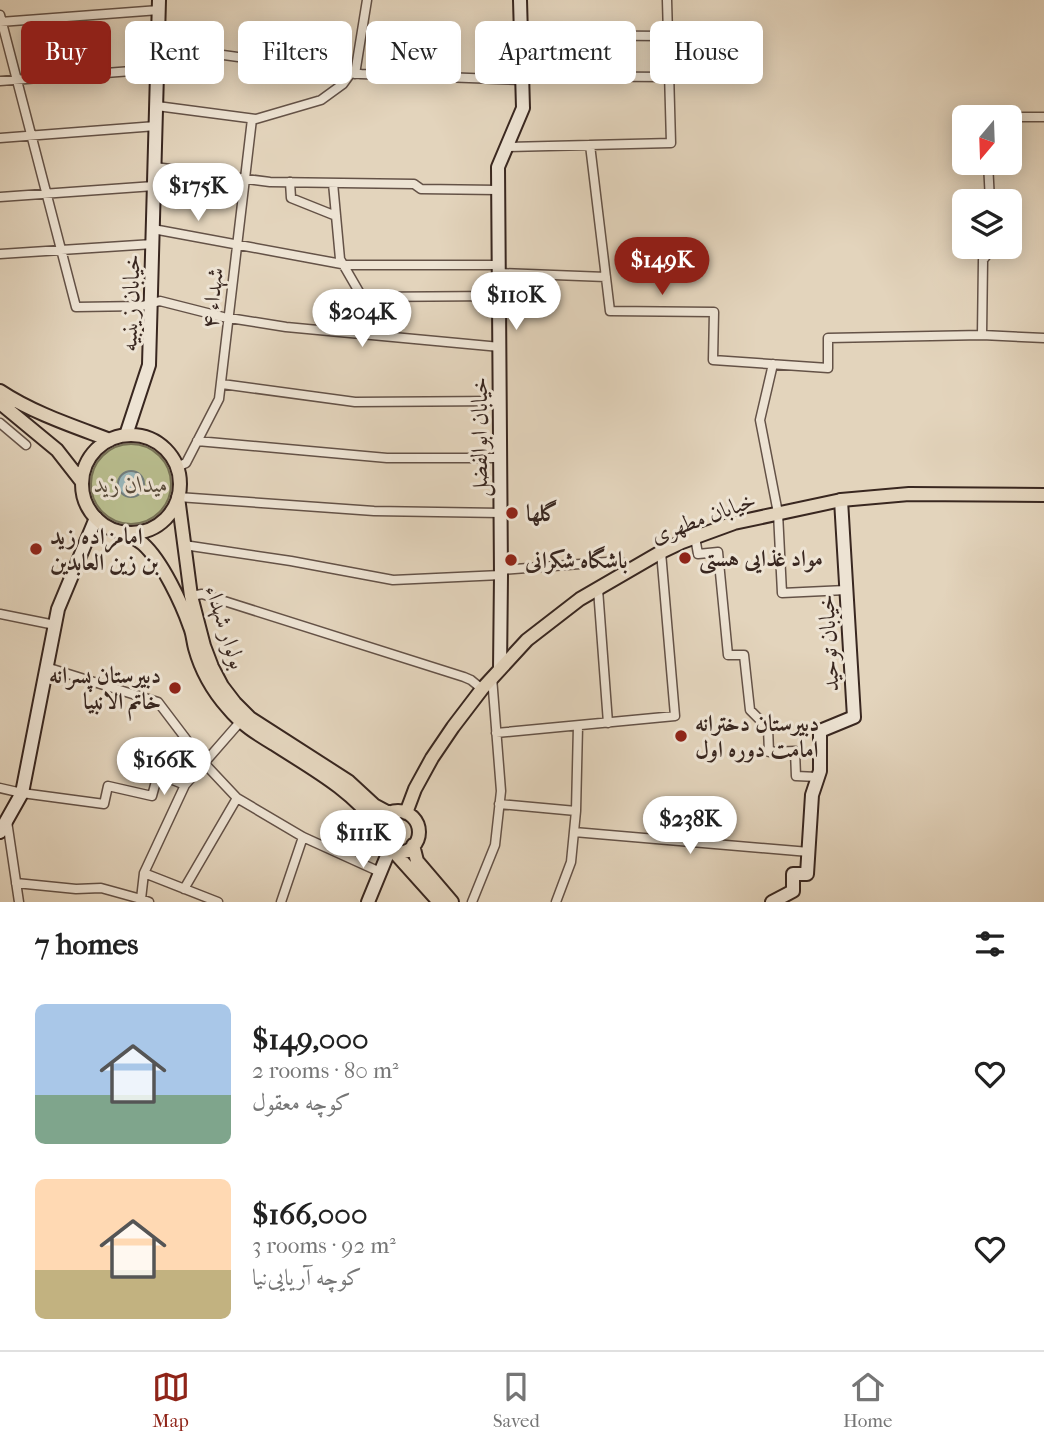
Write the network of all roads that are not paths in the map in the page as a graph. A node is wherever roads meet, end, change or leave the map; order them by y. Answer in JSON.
{"nodes":[{"id":1,"x":367,"y":0,"type":"edge"},
{"id":2,"x":375,"y":0,"type":"edge"},
{"id":3,"x":520,"y":0,"type":"edge"},
{"id":4,"x":667,"y":0,"type":"edge"},
{"id":5,"x":159,"y":5,"type":"edge"},
{"id":6,"x":1,"y":20,"type":"edge"},
{"id":7,"x":521,"y":21,"type":"edge"},
{"id":8,"x":668,"y":21,"type":"edge"},
{"id":9,"x":224,"y":56,"type":"edge"},
{"id":10,"x":125,"y":71,"type":"edge"},
{"id":11,"x":353,"y":73,"type":"junction"},
{"id":12,"x":475,"y":77,"type":"edge"},
{"id":13,"x":17,"y":79,"type":"junction"},
{"id":14,"x":0,"y":81,"type":"edge"},
{"id":15,"x":158,"y":84,"type":"edge"},
{"id":16,"x":522,"y":84,"type":"edge"},
{"id":17,"x":669,"y":84,"type":"edge"},
{"id":18,"x":157,"y":106,"type":"junction"},
{"id":19,"x":1022,"y":117,"type":"edge"},
{"id":20,"x":1044,"y":117,"type":"edge"},
{"id":21,"x":252,"y":119,"type":"junction"},
{"id":22,"x":156,"y":126,"type":"junction"},
{"id":23,"x":32,"y":136,"type":"junction"},
{"id":24,"x":0,"y":138,"type":"edge"},
{"id":25,"x":590,"y":145,"type":"junction"},
{"id":26,"x":507,"y":147,"type":"junction"},
{"id":27,"x":155,"y":167,"type":"junction"},
{"id":28,"x":245,"y":179,"type":"junction"},
{"id":29,"x":290,"y":182,"type":"junction"},
{"id":30,"x":332,"y":183,"type":"junction"},
{"id":31,"x":154,"y":186,"type":"junction"},
{"id":32,"x":498,"y":190,"type":"junction"},
{"id":33,"x":47,"y":194,"type":"junction"},
{"id":34,"x":0,"y":197,"type":"edge"},
{"id":35,"x":336,"y":216,"type":"junction"},
{"id":36,"x":153,"y":229,"type":"junction"},
{"id":37,"x":153,"y":244,"type":"junction"},
{"id":38,"x":238,"y":245,"type":"junction"},
{"id":39,"x":61,"y":250,"type":"junction"},
{"id":40,"x":0,"y":254,"type":"edge"},
{"id":41,"x":984,"y":259,"type":"edge"},
{"id":42,"x":343,"y":264,"type":"junction"},
{"id":43,"x":499,"y":269,"type":"junction"},
{"id":44,"x":606,"y":278,"type":"junction"},
{"id":45,"x":499,"y":296,"type":"junction"},
{"id":46,"x":151,"y":304,"type":"junction"},
{"id":47,"x":229,"y":317,"type":"junction"},
{"id":48,"x":982,"y":335,"type":"junction"},
{"id":49,"x":1044,"y":338,"type":"edge"},
{"id":50,"x":499,"y":347,"type":"junction"},
{"id":51,"x":773,"y":365,"type":"junction"},
{"id":52,"x":222,"y":384,"type":"junction"},
{"id":53,"x":0,"y":391,"type":"edge"},
{"id":54,"x":500,"y":401,"type":"junction"},
{"id":55,"x":1,"y":409,"type":"edge"},
{"id":56,"x":0,"y":423,"type":"edge"},
{"id":57,"x":126,"y":435,"type":"junction"},
{"id":58,"x":110,"y":440,"type":"junction"},
{"id":59,"x":197,"y":441,"type":"junction"},
{"id":60,"x":26,"y":445,"type":"dead end"},
{"id":61,"x":500,"y":458,"type":"junction"},
{"id":62,"x":177,"y":467,"type":"junction"},
{"id":63,"x":82,"y":482,"type":"junction"},
{"id":64,"x":1044,"y":495,"type":"edge"},
{"id":65,"x":178,"y":497,"type":"junction"},
{"id":66,"x":841,"y":500,"type":"junction"},
{"id":67,"x":501,"y":513,"type":"junction"},
{"id":68,"x":778,"y":513,"type":"junction"},
{"id":69,"x":96,"y":518,"type":"junction"},
{"id":70,"x":126,"y":533,"type":"junction"},
{"id":71,"x":695,"y":537,"type":"junction"},
{"id":72,"x":184,"y":545,"type":"junction"},
{"id":73,"x":661,"y":552,"type":"junction"},
{"id":74,"x":626,"y":572,"type":"junction"},
{"id":75,"x":501,"y":573,"type":"junction"},
{"id":76,"x":597,"y":589,"type":"junction"},
{"id":77,"x":846,"y":590,"type":"junction"},
{"id":78,"x":191,"y":596,"type":"junction"},
{"id":79,"x":0,"y":614,"type":"edge"},
{"id":80,"x":55,"y":625,"type":"junction"},
{"id":81,"x":46,"y":667,"type":"junction"},
{"id":82,"x":496,"y":673,"type":"junction"},
{"id":83,"x":482,"y":689,"type":"junction"},
{"id":84,"x":240,"y":722,"type":"junction"},
{"id":85,"x":608,"y":723,"type":"junction"},
{"id":86,"x":578,"y":726,"type":"junction"},
{"id":87,"x":496,"y":733,"type":"junction"},
{"id":88,"x":205,"y":764,"type":"junction"},
{"id":89,"x":818,"y":777,"type":"junction"},
{"id":90,"x":185,"y":785,"type":"junction"},
{"id":91,"x":0,"y":788,"type":"edge"},
{"id":92,"x":22,"y":793,"type":"junction"},
{"id":93,"x":237,"y":798,"type":"junction"},
{"id":94,"x":499,"y":804,"type":"junction"},
{"id":95,"x":576,"y":811,"type":"junction"},
{"id":96,"x":389,"y":813,"type":"junction"},
{"id":97,"x":406,"y":813,"type":"junction"},
{"id":98,"x":377,"y":825,"type":"junction"},
{"id":99,"x":3,"y":827,"type":"edge"},
{"id":100,"x":574,"y":832,"type":"junction"},
{"id":101,"x":303,"y":837,"type":"junction"},
{"id":102,"x":413,"y":845,"type":"junction"},
{"id":103,"x":391,"y":851,"type":"junction"},
{"id":104,"x":809,"y":852,"type":"junction"},
{"id":105,"x":380,"y":872,"type":"junction"},
{"id":106,"x":144,"y":873,"type":"junction"},
{"id":107,"x":16,"y":883,"type":"junction"},
{"id":108,"x":184,"y":889,"type":"junction"},
{"id":109,"x":145,"y":900,"type":"edge"},
{"id":110,"x":19,"y":902,"type":"edge"},
{"id":111,"x":218,"y":902,"type":"edge"},
{"id":112,"x":281,"y":902,"type":"edge"},
{"id":113,"x":368,"y":902,"type":"edge"},
{"id":114,"x":439,"y":902,"type":"edge"},
{"id":115,"x":452,"y":902,"type":"edge"},
{"id":116,"x":472,"y":902,"type":"edge"},
{"id":117,"x":556,"y":902,"type":"edge"},
{"id":118,"x":772,"y":902,"type":"edge"}],
"edges":[{"from":1,"to":2,"type":"street"},
{"from":1,"to":11,"type":"street"},
{"from":3,"to":7,"type":"street","name":"خیابان ابوالفضل"},
{"from":4,"to":8,"type":"street"},
{"from":5,"to":6,"type":"street"},
{"from":6,"to":13,"type":"street"},
{"from":9,"to":11,"type":"street"},
{"from":10,"to":13,"type":"street"},
{"from":11,"to":12,"type":"street"},
{"from":11,"to":21,"type":"street"},
{"from":13,"to":14,"type":"street"},
{"from":13,"to":23,"type":"street"},
{"from":15,"to":18,"type":"street","name":"خیابان زینبیه"},
{"from":16,"to":26,"type":"street","name":"خیابان ابوالفضل"},
{"from":17,"to":25,"type":"street"},
{"from":18,"to":21,"type":"street"},
{"from":18,"to":22,"type":"street","name":"خیابان زینبیه"},
{"from":19,"to":20,"type":"street"},
{"from":21,"to":28,"type":"street","name":"شهداء ۴"},
{"from":22,"to":23,"type":"street"},
{"from":22,"to":27,"type":"street","name":"خیابان زینبیه"},
{"from":23,"to":24,"type":"street"},
{"from":23,"to":33,"type":"street"},
{"from":25,"to":26,"type":"street"},
{"from":25,"to":44,"type":"street"},
{"from":26,"to":32,"type":"street","name":"خیابان ابوالفضل"},
{"from":27,"to":28,"type":"street"},
{"from":27,"to":31,"type":"street","name":"خیابان زینبیه"},
{"from":28,"to":29,"type":"street"},
{"from":28,"to":38,"type":"street","name":"شهداء ۴"},
{"from":29,"to":30,"type":"street"},
{"from":29,"to":35,"type":"street"},
{"from":30,"to":32,"type":"street"},
{"from":30,"to":35,"type":"street"},
{"from":31,"to":33,"type":"street"},
{"from":31,"to":36,"type":"street","name":"خیابان زینبیه"},
{"from":32,"to":43,"type":"street","name":"خیابان ابوالفضل"},
{"from":33,"to":34,"type":"street"},
{"from":33,"to":39,"type":"street"},
{"from":35,"to":42,"type":"street"},
{"from":36,"to":37,"type":"street","name":"خیابان زینبیه"},
{"from":36,"to":38,"type":"street"},
{"from":37,"to":39,"type":"street"},
{"from":37,"to":46,"type":"street","name":"خیابان زینبیه"},
{"from":38,"to":42,"type":"street"},
{"from":38,"to":47,"type":"street","name":"شهداء ۴"},
{"from":39,"to":40,"type":"street"},
{"from":39,"to":46,"type":"street"},
{"from":41,"to":48,"type":"street"},
{"from":42,"to":43,"type":"street"},
{"from":42,"to":45,"type":"street"},
{"from":43,"to":44,"type":"street"},
{"from":43,"to":45,"type":"street","name":"خیابان ابوالفضل"},
{"from":44,"to":51,"type":"street"},
{"from":45,"to":50,"type":"street","name":"خیابان ابوالفضل"},
{"from":46,"to":47,"type":"street"},
{"from":46,"to":57,"type":"street","name":"خیابان زینبیه"},
{"from":47,"to":50,"type":"street"},
{"from":47,"to":52,"type":"street","name":"شهداء ۴"},
{"from":48,"to":49,"type":"street"},
{"from":48,"to":51,"type":"street"},
{"from":50,"to":54,"type":"street","name":"خیابان ابوالفضل"},
{"from":51,"to":68,"type":"street"},
{"from":52,"to":54,"type":"street"},
{"from":52,"to":59,"type":"street","name":"شهداء ۴"},
{"from":53,"to":58,"type":"main road"},
{"from":54,"to":61,"type":"street","name":"خیابان ابوالفضل"},
{"from":55,"to":63,"type":"main road"},
{"from":56,"to":60,"type":"street"},
{"from":57,"to":58,"type":"main road"},
{"from":57,"to":62,"type":"main road"},
{"from":58,"to":63,"type":"main road"},
{"from":59,"to":61,"type":"street"},
{"from":59,"to":62,"type":"street","name":"شهداء ۴"},
{"from":61,"to":67,"type":"street","name":"خیابان ابوالفضل"},
{"from":62,"to":65,"type":"main road"},
{"from":63,"to":69,"type":"main road"},
{"from":64,"to":66,"type":"main road","name":"خیابان مطهری"},
{"from":65,"to":67,"type":"street"},
{"from":65,"to":70,"type":"main road"},
{"from":65,"to":72,"type":"main road","name":"بولوار شهداء"},
{"from":66,"to":68,"type":"main road","name":"خیابان مطهری"},
{"from":66,"to":77,"type":"street","name":"خیابان توحید"},
{"from":67,"to":75,"type":"street","name":"خیابان ابوالفضل"},
{"from":68,"to":71,"type":"main road","name":"خیابان مطهری"},
{"from":68,"to":77,"type":"street"},
{"from":69,"to":70,"type":"main road"},
{"from":69,"to":80,"type":"street"},
{"from":70,"to":84,"type":"main road","name":"بولوار شهداء"},
{"from":71,"to":73,"type":"main road","name":"خیابان مطهری"},
{"from":71,"to":89,"type":"street"},
{"from":72,"to":75,"type":"street"},
{"from":72,"to":78,"type":"main road","name":"بولوار شهداء"},
{"from":73,"to":74,"type":"main road","name":"خیابان مطهری"},
{"from":73,"to":85,"type":"street"},
{"from":74,"to":75,"type":"street"},
{"from":74,"to":76,"type":"main road","name":"خیابان مطهری"},
{"from":75,"to":82,"type":"street","name":"خیابان ابوالفضل"},
{"from":76,"to":82,"type":"main road","name":"خیابان مطهری"},
{"from":76,"to":85,"type":"street"},
{"from":77,"to":89,"type":"street","name":"خیابان توحید"},
{"from":78,"to":83,"type":"street"},
{"from":78,"to":96,"type":"main road","name":"بولوار شهداء"},
{"from":79,"to":80,"type":"street"},
{"from":80,"to":81,"type":"street"},
{"from":81,"to":88,"type":"street"},
{"from":81,"to":92,"type":"street"},
{"from":82,"to":83,"type":"main road","name":"خیابان مطهری"},
{"from":82,"to":87,"type":"street"},
{"from":83,"to":97,"type":"main road","name":"خیابان مطهری"},
{"from":84,"to":88,"type":"street"},
{"from":84,"to":98,"type":"main road","name":"بولوار شهداء"},
{"from":85,"to":86,"type":"street"},
{"from":86,"to":87,"type":"street"},
{"from":86,"to":95,"type":"street"},
{"from":87,"to":94,"type":"street"},
{"from":88,"to":90,"type":"street"},
{"from":88,"to":93,"type":"street"},
{"from":89,"to":104,"type":"street","name":"خیابان توحید"},
{"from":90,"to":92,"type":"street"},
{"from":90,"to":106,"type":"street"},
{"from":91,"to":92,"type":"street"},
{"from":92,"to":99,"type":"street"},
{"from":93,"to":101,"type":"street"},
{"from":93,"to":108,"type":"street"},
{"from":94,"to":95,"type":"street"},
{"from":94,"to":116,"type":"street"},
{"from":95,"to":100,"type":"street"},
{"from":96,"to":97,"type":"main road"},
{"from":96,"to":98,"type":"main road"},
{"from":97,"to":102,"type":"main road"},
{"from":98,"to":103,"type":"main road"},
{"from":99,"to":107,"type":"street"},
{"from":100,"to":104,"type":"street"},
{"from":100,"to":117,"type":"street"},
{"from":101,"to":105,"type":"street"},
{"from":101,"to":112,"type":"street"},
{"from":102,"to":103,"type":"main road"},
{"from":102,"to":115,"type":"main road"},
{"from":103,"to":105,"type":"street"},
{"from":103,"to":114,"type":"main road"},
{"from":104,"to":118,"type":"street"},
{"from":105,"to":113,"type":"street"},
{"from":106,"to":108,"type":"street"},
{"from":106,"to":109,"type":"street"},
{"from":107,"to":109,"type":"street"},
{"from":107,"to":110,"type":"street"},
{"from":108,"to":111,"type":"street"}]}
